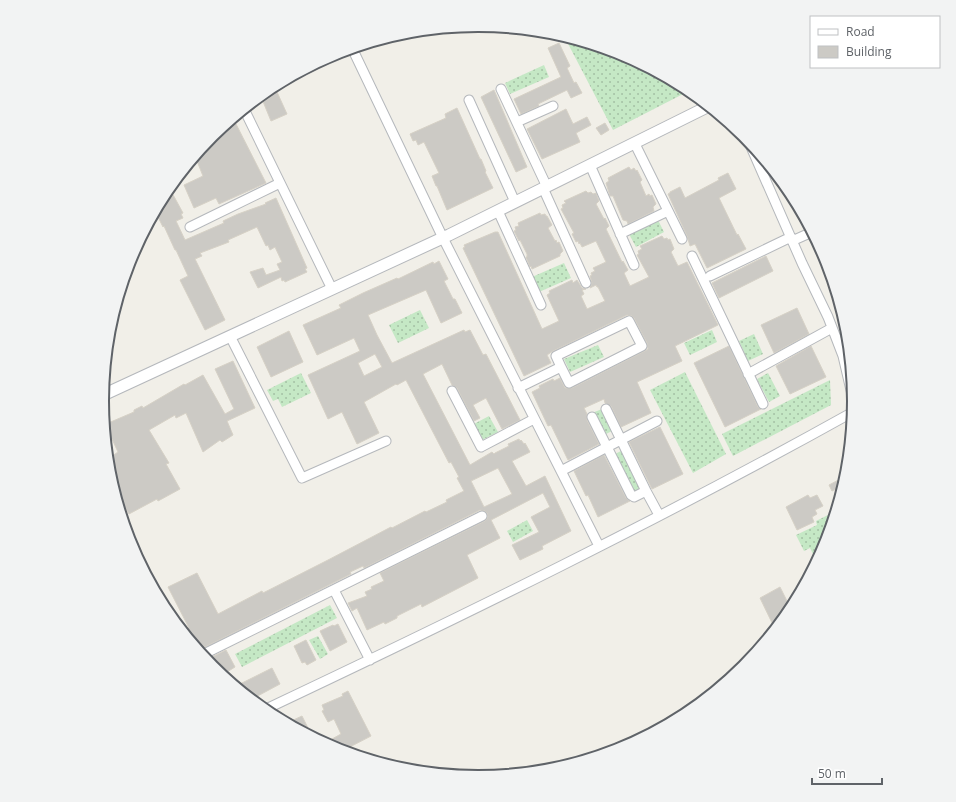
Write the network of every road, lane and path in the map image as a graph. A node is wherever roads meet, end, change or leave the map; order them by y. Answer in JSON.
{"nodes":[{"id":1,"x":355,"y":54,"type":"edge"},
{"id":2,"x":501,"y":89,"type":"dead end"},
{"id":3,"x":469,"y":100,"type":"dead end"},
{"id":4,"x":553,"y":106,"type":"dead end"},
{"id":5,"x":704,"y":109,"type":"edge"},
{"id":6,"x":246,"y":114,"type":"edge"},
{"id":7,"x":517,"y":122,"type":"junction"},
{"id":8,"x":635,"y":144,"type":"junction"},
{"id":9,"x":757,"y":160,"type":"edge"},
{"id":10,"x":590,"y":165,"type":"junction"},
{"id":11,"x":280,"y":183,"type":"junction"},
{"id":12,"x":545,"y":188,"type":"junction"},
{"id":13,"x":516,"y":202,"type":"junction"},
{"id":14,"x":498,"y":211,"type":"junction"},
{"id":15,"x":668,"y":211,"type":"junction"},
{"id":16,"x":190,"y":227,"type":"dead end"},
{"id":17,"x":620,"y":234,"type":"junction"},
{"id":18,"x":807,"y":234,"type":"edge"},
{"id":19,"x":443,"y":238,"type":"junction"},
{"id":20,"x":792,"y":239,"type":"junction"},
{"id":21,"x":682,"y":240,"type":"dead end"},
{"id":22,"x":692,"y":256,"type":"dead end"},
{"id":23,"x":634,"y":265,"type":"dead end"},
{"id":24,"x":710,"y":276,"type":"dead end"},
{"id":25,"x":586,"y":283,"type":"dead end"},
{"id":26,"x":332,"y":289,"type":"junction"},
{"id":27,"x":541,"y":304,"type":"dead end"},
{"id":28,"x":832,"y":328,"type":"junction"},
{"id":29,"x":230,"y":336,"type":"junction"},
{"id":30,"x":845,"y":364,"type":"edge"},
{"id":31,"x":561,"y":367,"type":"junction"},
{"id":32,"x":748,"y":374,"type":"junction"},
{"id":33,"x":518,"y":388,"type":"junction"},
{"id":34,"x":452,"y":391,"type":"dead end"},
{"id":35,"x":109,"y":392,"type":"edge"},
{"id":36,"x":763,"y":404,"type":"dead end"},
{"id":37,"x":606,"y":409,"type":"dead end"},
{"id":38,"x":846,"y":416,"type":"edge"},
{"id":39,"x":592,"y":417,"type":"dead end"},
{"id":40,"x":534,"y":419,"type":"junction"},
{"id":41,"x":657,"y":420,"type":"dead end"},
{"id":42,"x":621,"y":440,"type":"junction"},
{"id":43,"x":386,"y":441,"type":"dead end"},
{"id":44,"x":607,"y":447,"type":"junction"},
{"id":45,"x":561,"y":471,"type":"junction"},
{"id":46,"x":646,"y":491,"type":"junction"},
{"id":47,"x":482,"y":516,"type":"dead end"},
{"id":48,"x":660,"y":516,"type":"junction"},
{"id":49,"x":599,"y":546,"type":"junction"},
{"id":50,"x":334,"y":590,"type":"junction"},
{"id":51,"x":208,"y":652,"type":"edge"},
{"id":52,"x":370,"y":660,"type":"junction"},
{"id":53,"x":271,"y":707,"type":"edge"}],
"edges":[{"from":1,"to":19,"type":"street"},
{"from":2,"to":7,"type":"street"},
{"from":3,"to":13,"type":"street"},
{"from":4,"to":7,"type":"street"},
{"from":5,"to":8,"type":"street"},
{"from":6,"to":11,"type":"street"},
{"from":7,"to":12,"type":"street"},
{"from":8,"to":10,"type":"street"},
{"from":8,"to":15,"type":"street"},
{"from":9,"to":20,"type":"street"},
{"from":10,"to":12,"type":"street"},
{"from":10,"to":17,"type":"street"},
{"from":11,"to":16,"type":"street"},
{"from":11,"to":26,"type":"street"},
{"from":12,"to":13,"type":"street"},
{"from":12,"to":25,"type":"street"},
{"from":13,"to":14,"type":"street"},
{"from":14,"to":19,"type":"street"},
{"from":14,"to":27,"type":"street"},
{"from":15,"to":17,"type":"street"},
{"from":15,"to":21,"type":"street"},
{"from":17,"to":23,"type":"street"},
{"from":18,"to":20,"type":"street"},
{"from":19,"to":26,"type":"street"},
{"from":19,"to":33,"type":"street"},
{"from":20,"to":24,"type":"street"},
{"from":20,"to":28,"type":"street"},
{"from":22,"to":32,"type":"street"},
{"from":26,"to":29,"type":"street"},
{"from":28,"to":30,"type":"street"},
{"from":28,"to":32,"type":"street"},
{"from":29,"to":35,"type":"street"},
{"from":29,"to":43,"type":"street"},
{"from":31,"to":31,"type":"street"},
{"from":31,"to":33,"type":"street"},
{"from":32,"to":36,"type":"street"},
{"from":33,"to":40,"type":"street"},
{"from":34,"to":40,"type":"street"},
{"from":37,"to":42,"type":"street"},
{"from":38,"to":48,"type":"street"},
{"from":39,"to":44,"type":"street"},
{"from":40,"to":45,"type":"street"},
{"from":41,"to":42,"type":"street"},
{"from":42,"to":44,"type":"street"},
{"from":42,"to":46,"type":"street"},
{"from":44,"to":45,"type":"street"},
{"from":44,"to":46,"type":"street"},
{"from":45,"to":49,"type":"street"},
{"from":46,"to":48,"type":"street"},
{"from":47,"to":50,"type":"street"},
{"from":48,"to":49,"type":"street"},
{"from":49,"to":52,"type":"street"},
{"from":50,"to":51,"type":"street"},
{"from":50,"to":52,"type":"street"},
{"from":52,"to":53,"type":"street"}]}
